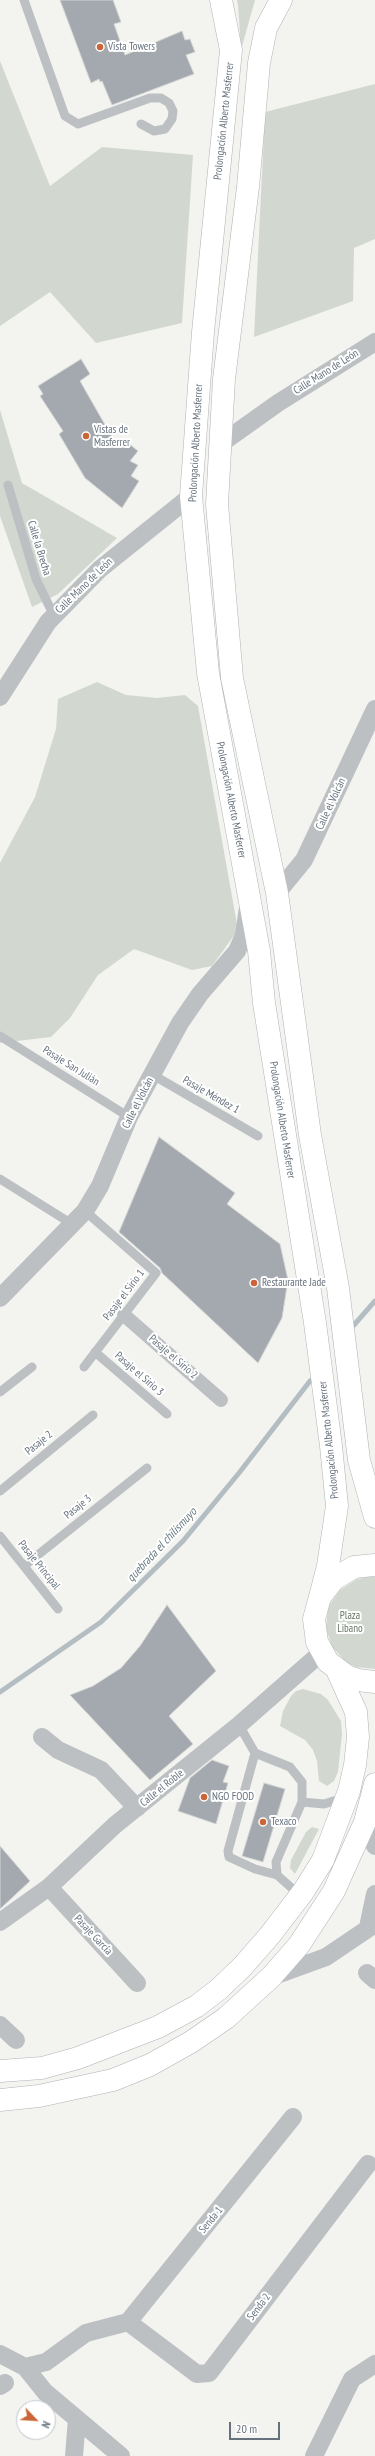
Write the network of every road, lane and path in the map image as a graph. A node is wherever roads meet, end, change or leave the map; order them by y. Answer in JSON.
{"nodes":[{"id":1,"x":24,"y":0,"type":"edge"},
{"id":2,"x":221,"y":0,"type":"edge"},
{"id":3,"x":281,"y":0,"type":"edge"},
{"id":4,"x":141,"y":124,"type":"dead end"},
{"id":5,"x":375,"y":342,"type":"edge"},
{"id":6,"x":219,"y":445,"type":"junction"},
{"id":7,"x":8,"y":485,"type":"dead end"},
{"id":8,"x":191,"y":496,"type":"junction"},
{"id":9,"x":54,"y":616,"type":"junction"},
{"id":10,"x":0,"y":697,"type":"edge"},
{"id":11,"x":375,"y":709,"type":"edge"},
{"id":12,"x":249,"y":893,"type":"junction"},
{"id":13,"x":277,"y":893,"type":"junction"},
{"id":14,"x":0,"y":1036,"type":"edge"},
{"id":15,"x":153,"y":1075,"type":"junction"},
{"id":16,"x":129,"y":1117,"type":"junction"},
{"id":17,"x":258,"y":1136,"type":"dead end"},
{"id":18,"x":0,"y":1179,"type":"edge"},
{"id":19,"x":85,"y":1211,"type":"junction"},
{"id":20,"x":72,"y":1224,"type":"junction"},
{"id":21,"x":0,"y":1298,"type":"edge"},
{"id":22,"x":124,"y":1315,"type":"junction"},
{"id":23,"x":95,"y":1352,"type":"junction"},
{"id":24,"x":32,"y":1367,"type":"dead end"},
{"id":25,"x":84,"y":1367,"type":"dead end"},
{"id":26,"x":0,"y":1392,"type":"edge"},
{"id":27,"x":221,"y":1400,"type":"dead end"},
{"id":28,"x":167,"y":1414,"type":"dead end"},
{"id":29,"x":93,"y":1415,"type":"dead end"},
{"id":30,"x":147,"y":1468,"type":"dead end"},
{"id":31,"x":0,"y":1490,"type":"edge"},
{"id":32,"x":375,"y":1517,"type":"edge"},
{"id":33,"x":0,"y":1536,"type":"edge"},
{"id":34,"x":375,"y":1565,"type":"edge"},
{"id":35,"x":24,"y":1566,"type":"junction"},
{"id":36,"x":320,"y":1596,"type":"junction"},
{"id":37,"x":58,"y":1609,"type":"dead end"},
{"id":38,"x":322,"y":1652,"type":"junction"},
{"id":39,"x":337,"y":1670,"type":"junction"},
{"id":40,"x":375,"y":1682,"type":"edge"},
{"id":41,"x":239,"y":1725,"type":"junction"},
{"id":42,"x":42,"y":1737,"type":"dead end"},
{"id":43,"x":255,"y":1753,"type":"junction"},
{"id":44,"x":375,"y":1784,"type":"edge"},
{"id":45,"x":347,"y":1796,"type":"junction"},
{"id":46,"x":302,"y":1802,"type":"junction"},
{"id":47,"x":138,"y":1808,"type":"junction"},
{"id":48,"x":364,"y":1822,"type":"junction"},
{"id":49,"x":375,"y":1846,"type":"edge"},
{"id":50,"x":277,"y":1875,"type":"junction"},
{"id":51,"x":49,"y":1888,"type":"junction"},
{"id":52,"x":375,"y":1894,"type":"edge"},
{"id":53,"x":297,"y":1901,"type":"junction"},
{"id":54,"x":0,"y":1922,"type":"edge"},
{"id":55,"x":371,"y":1926,"type":"edge"},
{"id":56,"x":271,"y":1977,"type":"junction"},
{"id":57,"x":137,"y":1983,"type":"dead end"},
{"id":58,"x":0,"y":2025,"type":"edge"},
{"id":59,"x":16,"y":2040,"type":"dead end"},
{"id":60,"x":0,"y":2071,"type":"edge"},
{"id":61,"x":0,"y":2100,"type":"edge"},
{"id":62,"x":293,"y":2118,"type":"dead end"},
{"id":63,"x":368,"y":2164,"type":"dead end"},
{"id":64,"x":128,"y":2322,"type":"junction"},
{"id":65,"x":0,"y":2354,"type":"edge"},
{"id":66,"x":375,"y":2364,"type":"edge"},
{"id":67,"x":25,"y":2367,"type":"junction"},
{"id":68,"x":76,"y":2419,"type":"junction"},
{"id":69,"x":74,"y":2456,"type":"edge"},
{"id":70,"x":121,"y":2456,"type":"edge"},
{"id":71,"x":314,"y":2456,"type":"edge"}],
"edges":[{"from":1,"to":4,"type":"lane"},
{"from":2,"to":8,"type":"main road","name":"Prolongación Alberto Masferrer"},
{"from":3,"to":6,"type":"main road","name":"Prolongación Alberto Masferrer"},
{"from":5,"to":6,"type":"street","name":"Calle Mano de León"},
{"from":6,"to":13,"type":"main road","name":"Prolongación Alberto Masferrer"},
{"from":7,"to":9,"type":"lane","name":"Calle la Brecha"},
{"from":8,"to":9,"type":"street","name":"Calle Mano de León"},
{"from":8,"to":12,"type":"main road","name":"Prolongación Alberto Masferrer"},
{"from":9,"to":10,"type":"street","name":"Calle Mano de León"},
{"from":11,"to":13,"type":"street","name":"Calle el Volcán"},
{"from":12,"to":15,"type":"street","name":"Calle el Volcán"},
{"from":12,"to":36,"type":"main road","name":"Prolongación Alberto Masferrer"},
{"from":13,"to":32,"type":"main road","name":"Prolongación Alberto Masferrer"},
{"from":14,"to":16,"type":"lane","name":"Pasaje San Julián"},
{"from":15,"to":16,"type":"street","name":"Calle el Volcán"},
{"from":15,"to":17,"type":"lane","name":"Pasaje Méndez 1"},
{"from":16,"to":19,"type":"street","name":"Calle el Volcán"},
{"from":18,"to":20,"type":"lane"},
{"from":19,"to":20,"type":"street","name":"Calle el Volcán"},
{"from":19,"to":22,"type":"lane","name":"Pasaje el Sirio 1"},
{"from":20,"to":21,"type":"street","name":"Calle el Volcán"},
{"from":22,"to":23,"type":"lane","name":"Pasaje el Sirio 1"},
{"from":22,"to":27,"type":"street","name":"Pasaje el Sirio 2"},
{"from":23,"to":25,"type":"lane","name":"Pasaje el Sirio 1"},
{"from":23,"to":28,"type":"lane","name":"Pasaje el Sirio 3"},
{"from":24,"to":26,"type":"lane"},
{"from":29,"to":31,"type":"lane","name":"Pasaje 2"},
{"from":30,"to":35,"type":"lane","name":"Pasaje 3"},
{"from":33,"to":35,"type":"lane","name":"Pasaje Principal"},
{"from":34,"to":36,"type":"main road"},
{"from":35,"to":37,"type":"lane","name":"Pasaje Principal"},
{"from":36,"to":38,"type":"main road","name":"Prolongación Alberto Masferrer"},
{"from":38,"to":39,"type":"main road"},
{"from":38,"to":41,"type":"street","name":"Calle el Roble"},
{"from":39,"to":40,"type":"main road"},
{"from":39,"to":45,"type":"main road"},
{"from":41,"to":43,"type":"lane"},
{"from":41,"to":47,"type":"street","name":"Calle el Roble"},
{"from":42,"to":47,"type":"street"},
{"from":43,"to":46,"type":"lane"},
{"from":43,"to":50,"type":"lane"},
{"from":44,"to":48,"type":"main road"},
{"from":45,"to":46,"type":"lane"},
{"from":45,"to":53,"type":"main road"},
{"from":46,"to":50,"type":"lane"},
{"from":47,"to":51,"type":"street","name":"Calle el Roble"},
{"from":48,"to":49,"type":"street"},
{"from":48,"to":56,"type":"main road"},
{"from":50,"to":53,"type":"lane"},
{"from":51,"to":54,"type":"street","name":"Calle el Roble"},
{"from":51,"to":57,"type":"street","name":"Pasaje García"},
{"from":52,"to":55,"type":"street"},
{"from":53,"to":60,"type":"main road"},
{"from":55,"to":56,"type":"street"},
{"from":56,"to":61,"type":"main road"},
{"from":58,"to":59,"type":"street"},
{"from":62,"to":64,"type":"street","name":"Senda 1"},
{"from":63,"to":64,"type":"street","name":"Senda 2"},
{"from":64,"to":67,"type":"street"},
{"from":65,"to":67,"type":"street"},
{"from":66,"to":71,"type":"street"},
{"from":67,"to":68,"type":"street"},
{"from":68,"to":69,"type":"street"},
{"from":68,"to":70,"type":"street"}]}
